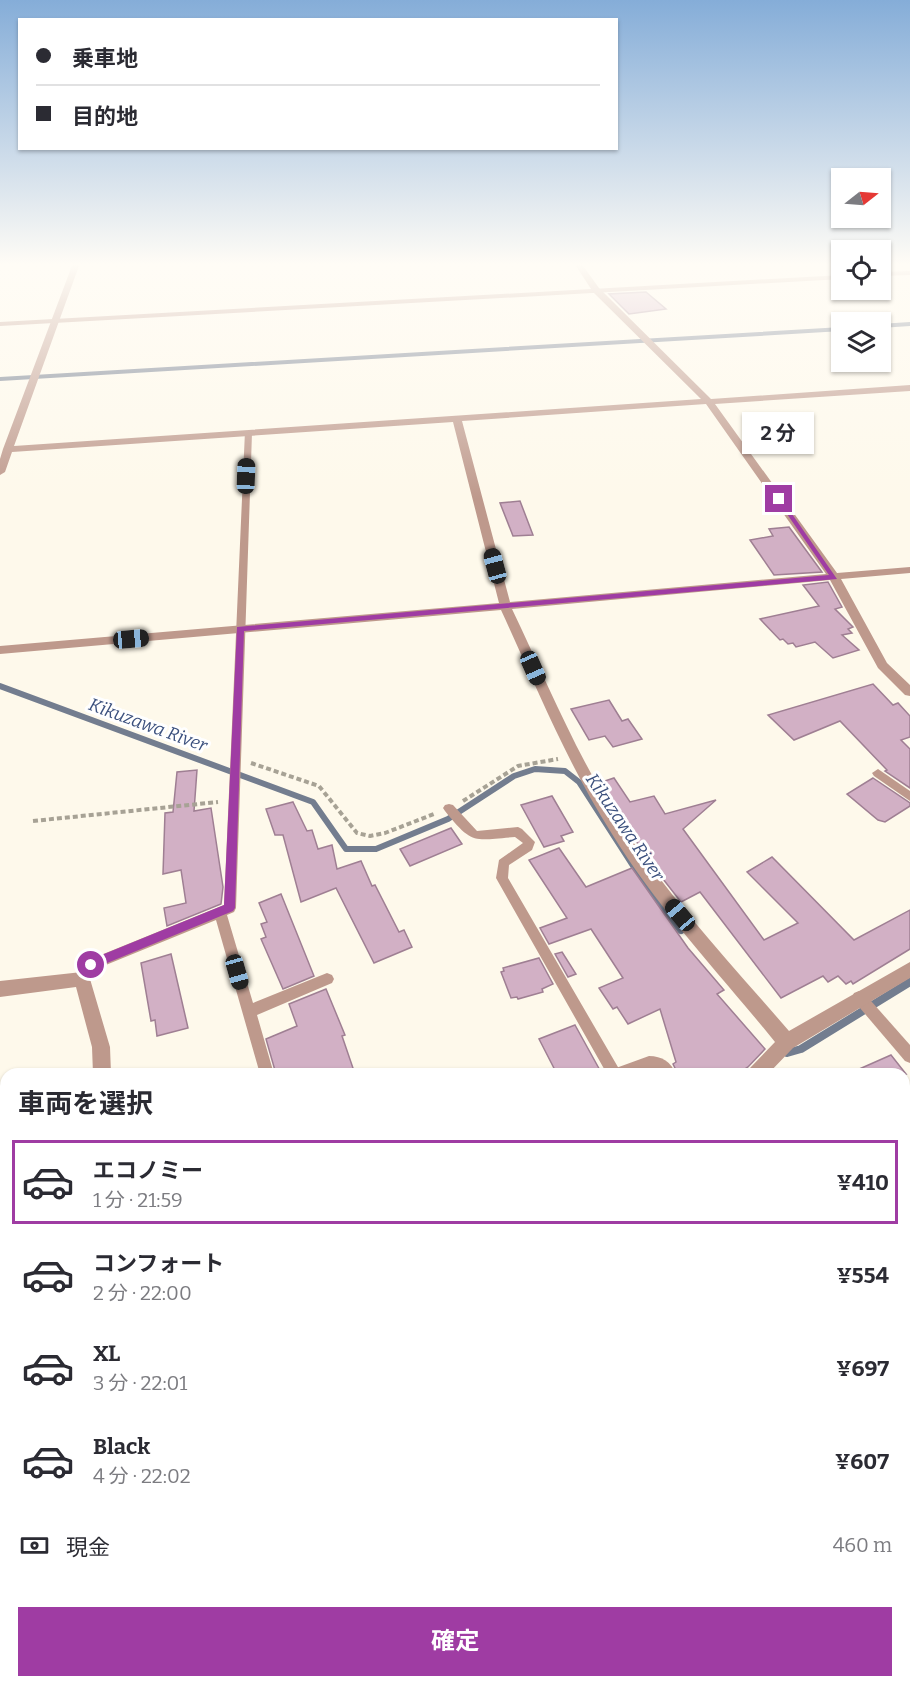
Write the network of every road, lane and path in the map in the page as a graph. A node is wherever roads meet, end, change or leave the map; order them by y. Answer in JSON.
{"nodes":[{"id":1,"x":48,"y":342,"type":"edge"},
{"id":2,"x":648,"y":342,"type":"edge"},
{"id":3,"x":910,"y":388,"type":"edge"},
{"id":4,"x":709,"y":402,"type":"junction"},
{"id":5,"x":458,"y":420,"type":"junction"},
{"id":6,"x":248,"y":433,"type":"junction"},
{"id":7,"x":8,"y":449,"type":"junction"},
{"id":8,"x":0,"y":472,"type":"edge"},
{"id":9,"x":910,"y":570,"type":"edge"},
{"id":10,"x":834,"y":577,"type":"junction"},
{"id":11,"x":506,"y":608,"type":"junction"},
{"id":12,"x":240,"y":629,"type":"junction"},
{"id":13,"x":0,"y":650,"type":"edge"},
{"id":14,"x":910,"y":692,"type":"edge"},
{"id":15,"x":235,"y":758,"type":"junction"},
{"id":16,"x":577,"y":759,"type":"junction"},
{"id":17,"x":878,"y":773,"type":"dead end"},
{"id":18,"x":910,"y":797,"type":"edge"},
{"id":19,"x":232,"y":800,"type":"junction"},
{"id":20,"x":449,"y":808,"type":"junction"},
{"id":21,"x":33,"y":821,"type":"dead end"},
{"id":22,"x":220,"y":913,"type":"junction"},
{"id":23,"x":910,"y":969,"type":"edge"},
{"id":24,"x":82,"y":979,"type":"junction"},
{"id":25,"x":327,"y":979,"type":"dead end"},
{"id":26,"x":0,"y":990,"type":"edge"},
{"id":27,"x":859,"y":997,"type":"junction"},
{"id":28,"x":248,"y":1012,"type":"junction"},
{"id":29,"x":788,"y":1042,"type":"junction"},
{"id":30,"x":910,"y":1056,"type":"edge"},
{"id":31,"x":102,"y":1068,"type":"edge"},
{"id":32,"x":265,"y":1068,"type":"edge"},
{"id":33,"x":612,"y":1068,"type":"edge"},
{"id":34,"x":640,"y":1068,"type":"edge"},
{"id":35,"x":660,"y":1068,"type":"edge"},
{"id":36,"x":762,"y":1068,"type":"edge"}],
"edges":[{"from":1,"to":7,"type":"street"},
{"from":2,"to":4,"type":"street"},
{"from":3,"to":4,"type":"street"},
{"from":4,"to":5,"type":"street"},
{"from":4,"to":10,"type":"street"},
{"from":5,"to":6,"type":"street"},
{"from":5,"to":11,"type":"street"},
{"from":6,"to":7,"type":"street"},
{"from":6,"to":12,"type":"lane"},
{"from":7,"to":8,"type":"street"},
{"from":9,"to":10,"type":"street"},
{"from":10,"to":11,"type":"street"},
{"from":10,"to":14,"type":"street"},
{"from":11,"to":12,"type":"street"},
{"from":11,"to":16,"type":"street"},
{"from":12,"to":13,"type":"street"},
{"from":12,"to":15,"type":"lane"},
{"from":15,"to":19,"type":"lane"},
{"from":15,"to":20,"type":"path"},
{"from":16,"to":20,"type":"path"},
{"from":16,"to":29,"type":"street"},
{"from":17,"to":18,"type":"lane"},
{"from":19,"to":21,"type":"path"},
{"from":19,"to":22,"type":"lane"},
{"from":20,"to":33,"type":"lane"},
{"from":22,"to":24,"type":"lane"},
{"from":22,"to":28,"type":"lane"},
{"from":23,"to":27,"type":"street"},
{"from":24,"to":26,"type":"street"},
{"from":24,"to":31,"type":"street"},
{"from":25,"to":28,"type":"lane"},
{"from":27,"to":29,"type":"street"},
{"from":27,"to":30,"type":"lane"},
{"from":28,"to":32,"type":"lane"},
{"from":29,"to":36,"type":"street"},
{"from":34,"to":35,"type":"street"}]}
